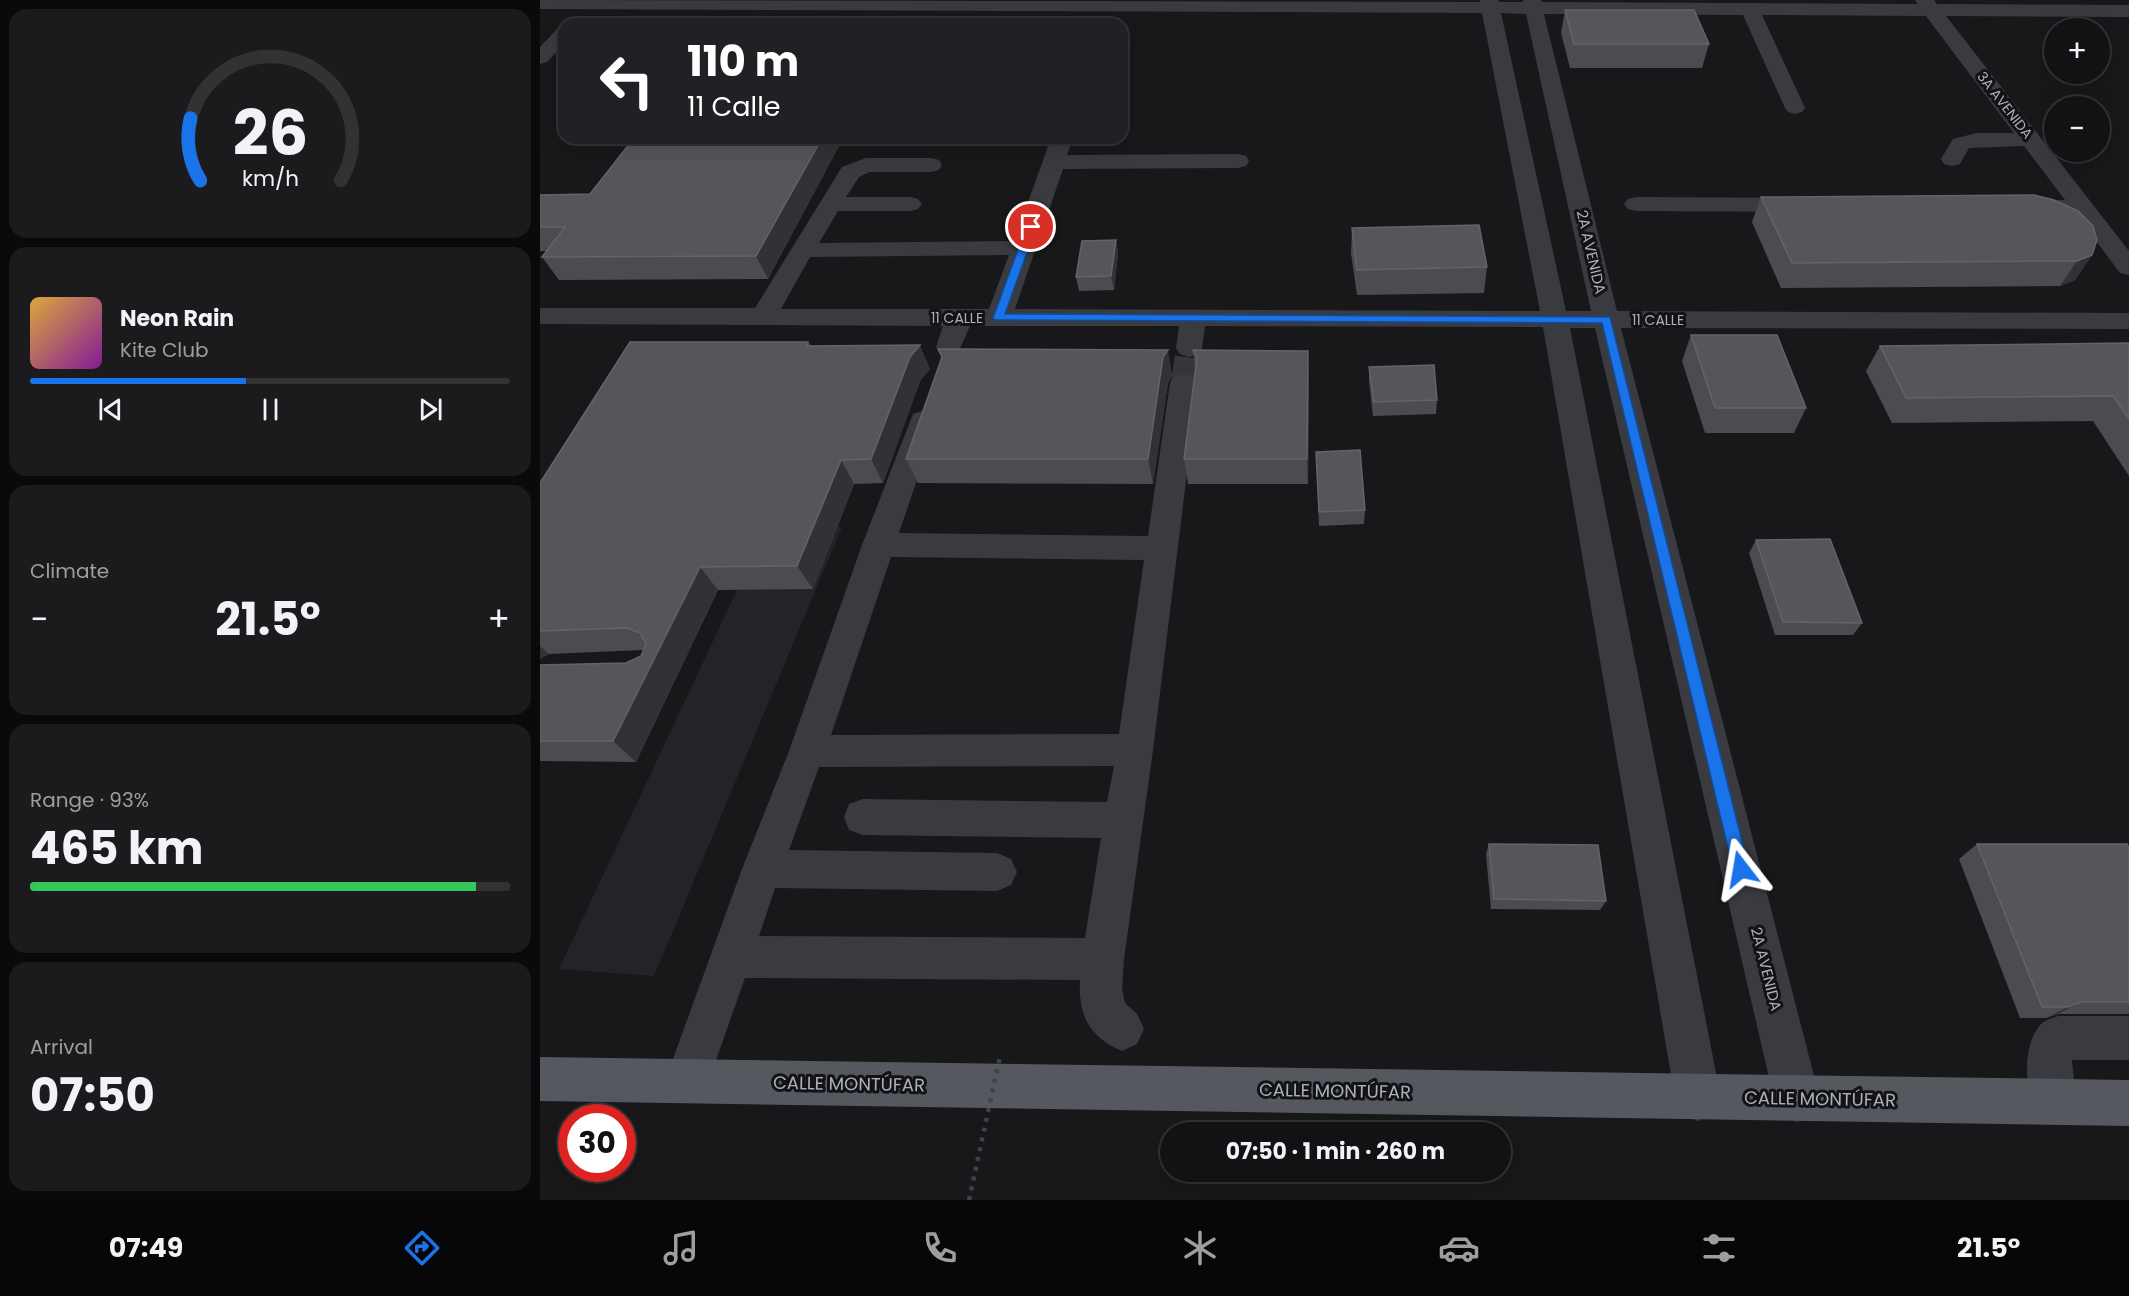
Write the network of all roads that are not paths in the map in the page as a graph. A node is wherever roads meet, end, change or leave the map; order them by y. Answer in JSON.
{"nodes":[{"id":1,"x":601,"y":2,"type":"edge"},
{"id":2,"x":540,"y":3,"type":"edge"},
{"id":3,"x":1047,"y":3,"type":"edge"},
{"id":4,"x":1110,"y":3,"type":"edge"},
{"id":5,"x":1490,"y":4,"type":"edge"},
{"id":6,"x":1533,"y":4,"type":"edge"},
{"id":7,"x":946,"y":5,"type":"junction"},
{"id":8,"x":1928,"y":5,"type":"edge"},
{"id":9,"x":1750,"y":9,"type":"junction"},
{"id":10,"x":2129,"y":11,"type":"edge"},
{"id":11,"x":581,"y":18,"type":"edge"},
{"id":12,"x":941,"y":18,"type":"edge"},
{"id":13,"x":1104,"y":18,"type":"edge"},
{"id":14,"x":558,"y":39,"type":"edge"},
{"id":15,"x":540,"y":57,"type":"edge"},
{"id":16,"x":1795,"y":108,"type":"dead end"},
{"id":17,"x":2030,"y":139,"type":"junction"},
{"id":18,"x":1060,"y":144,"type":"edge"},
{"id":19,"x":1952,"y":159,"type":"dead end"},
{"id":20,"x":1238,"y":161,"type":"dead end"},
{"id":21,"x":1054,"y":162,"type":"junction"},
{"id":22,"x":931,"y":165,"type":"dead end"},
{"id":23,"x":831,"y":204,"type":"junction"},
{"id":24,"x":910,"y":204,"type":"dead end"},
{"id":25,"x":1636,"y":204,"type":"dead end"},
{"id":26,"x":1828,"y":206,"type":"edge"},
{"id":27,"x":2008,"y":207,"type":"edge"},
{"id":28,"x":2082,"y":207,"type":"junction"},
{"id":29,"x":1023,"y":248,"type":"junction"},
{"id":30,"x":804,"y":250,"type":"junction"},
{"id":31,"x":2129,"y":268,"type":"edge"},
{"id":32,"x":540,"y":316,"type":"edge"},
{"id":33,"x":764,"y":317,"type":"junction"},
{"id":34,"x":959,"y":318,"type":"junction"},
{"id":35,"x":999,"y":318,"type":"junction"},
{"id":36,"x":1193,"y":318,"type":"junction"},
{"id":37,"x":1555,"y":319,"type":"junction"},
{"id":38,"x":1606,"y":320,"type":"junction"},
{"id":39,"x":2129,"y":321,"type":"edge"},
{"id":40,"x":949,"y":347,"type":"edge"},
{"id":41,"x":1189,"y":348,"type":"tunnel mouth"},
{"id":42,"x":1184,"y":383,"type":"tunnel mouth"},
{"id":43,"x":932,"y":393,"type":"edge"},
{"id":44,"x":878,"y":546,"type":"junction"},
{"id":45,"x":1162,"y":548,"type":"junction"},
{"id":46,"x":1135,"y":750,"type":"junction"},
{"id":47,"x":807,"y":751,"type":"junction"},
{"id":48,"x":863,"y":817,"type":"dead end"},
{"id":49,"x":1123,"y":820,"type":"junction"},
{"id":50,"x":762,"y":870,"type":"junction"},
{"id":51,"x":997,"y":872,"type":"dead end"},
{"id":52,"x":730,"y":957,"type":"junction"},
{"id":53,"x":1103,"y":959,"type":"junction"},
{"id":54,"x":1122,"y":1029,"type":"dead end"},
{"id":55,"x":2129,"y":1038,"type":"edge"},
{"id":56,"x":540,"y":1079,"type":"edge"},
{"id":57,"x":687,"y":1081,"type":"junction"},
{"id":58,"x":1698,"y":1098,"type":"junction"},
{"id":59,"x":1797,"y":1099,"type":"junction"},
{"id":60,"x":2053,"y":1102,"type":"junction"},
{"id":61,"x":2129,"y":1103,"type":"edge"}],
"edges":[{"from":1,"to":2,"type":"street"},
{"from":1,"to":7,"type":"street"},
{"from":1,"to":11,"type":"street"},
{"from":3,"to":4,"type":"street"},
{"from":3,"to":7,"type":"street"},
{"from":4,"to":5,"type":"street"},
{"from":4,"to":13,"type":"street"},
{"from":5,"to":6,"type":"street"},
{"from":5,"to":37,"type":"street"},
{"from":6,"to":9,"type":"street"},
{"from":6,"to":38,"type":"street","name":"2A AVENIDA"},
{"from":7,"to":12,"type":"street"},
{"from":8,"to":9,"type":"street"},
{"from":8,"to":10,"type":"street"},
{"from":8,"to":17,"type":"street","name":"3A AVENIDA"},
{"from":9,"to":16,"type":"street"},
{"from":14,"to":15,"type":"street"},
{"from":17,"to":19,"type":"street"},
{"from":17,"to":28,"type":"street","name":"3A AVENIDA"},
{"from":18,"to":21,"type":"street"},
{"from":20,"to":21,"type":"street"},
{"from":21,"to":29,"type":"street"},
{"from":22,"to":23,"type":"street"},
{"from":23,"to":24,"type":"street"},
{"from":23,"to":30,"type":"street"},
{"from":25,"to":26,"type":"street"},
{"from":27,"to":28,"type":"street"},
{"from":28,"to":31,"type":"street","name":"3A AVENIDA"},
{"from":29,"to":30,"type":"street"},
{"from":29,"to":35,"type":"street"},
{"from":30,"to":33,"type":"street"},
{"from":32,"to":33,"type":"street","name":"11 CALLE"},
{"from":33,"to":34,"type":"street","name":"11 CALLE"},
{"from":34,"to":35,"type":"street","name":"11 CALLE"},
{"from":34,"to":40,"type":"street"},
{"from":35,"to":36,"type":"street","name":"11 CALLE"},
{"from":36,"to":37,"type":"street","name":"11 CALLE"},
{"from":36,"to":41,"type":"street"},
{"from":37,"to":38,"type":"street","name":"11 CALLE"},
{"from":37,"to":58,"type":"street"},
{"from":38,"to":39,"type":"street","name":"11 CALLE"},
{"from":38,"to":59,"type":"street","name":"2A AVENIDA"},
{"from":42,"to":45,"type":"street"},
{"from":43,"to":44,"type":"street"},
{"from":44,"to":45,"type":"street"},
{"from":44,"to":47,"type":"street"},
{"from":45,"to":46,"type":"street"},
{"from":46,"to":47,"type":"street"},
{"from":46,"to":49,"type":"street"},
{"from":47,"to":50,"type":"street"},
{"from":48,"to":49,"type":"street"},
{"from":49,"to":53,"type":"street"},
{"from":50,"to":51,"type":"street"},
{"from":50,"to":52,"type":"street"},
{"from":52,"to":53,"type":"street"},
{"from":52,"to":57,"type":"street"},
{"from":53,"to":54,"type":"street"},
{"from":55,"to":60,"type":"street"},
{"from":56,"to":57,"type":"main road","name":"CALLE MONTÚFAR"},
{"from":57,"to":58,"type":"main road","name":"CALLE MONTÚFAR"},
{"from":58,"to":59,"type":"main road","name":"CALLE MONTÚFAR"},
{"from":59,"to":60,"type":"main road","name":"CALLE MONTÚFAR"},
{"from":60,"to":61,"type":"main road","name":"CALLE MONTÚFAR"}]}
